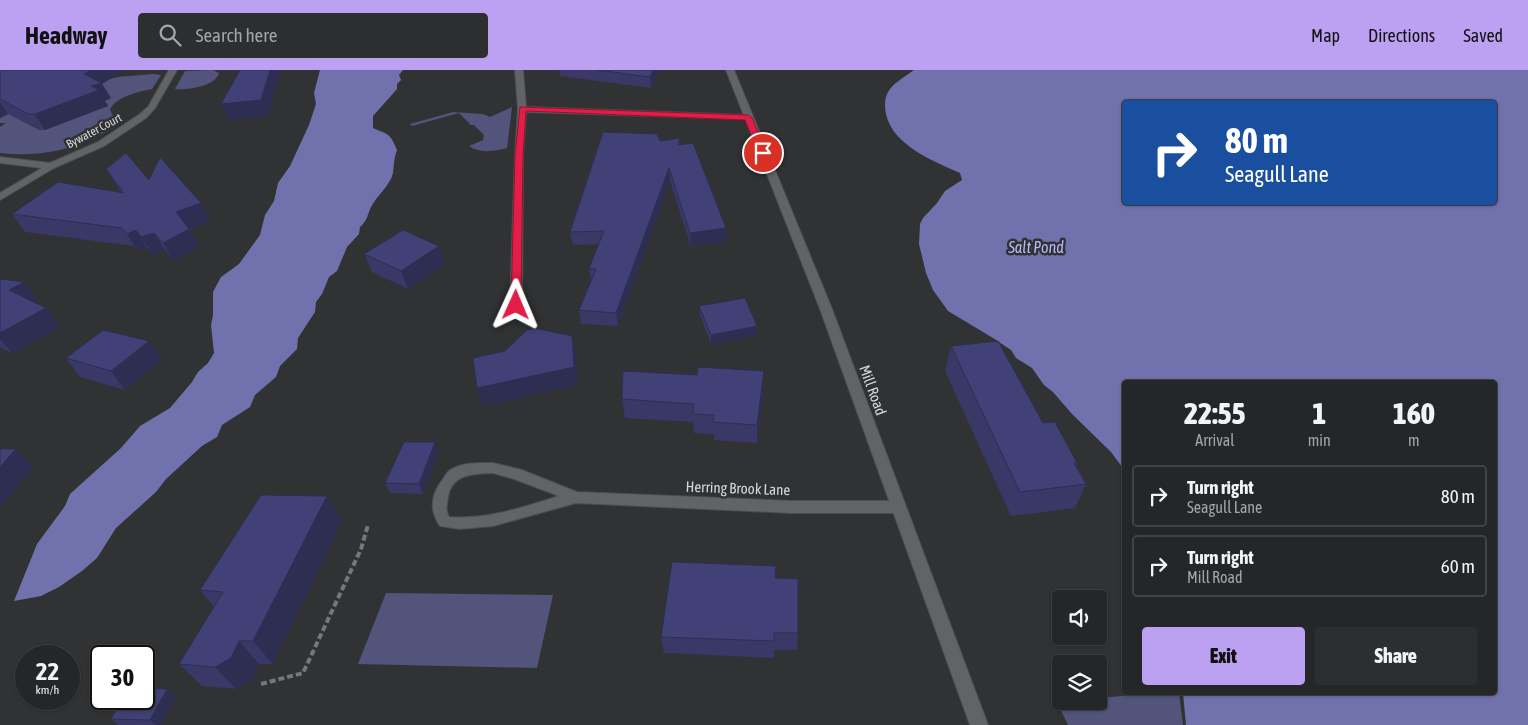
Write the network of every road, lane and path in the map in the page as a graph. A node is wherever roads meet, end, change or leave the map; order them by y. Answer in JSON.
{"nodes":[{"id":1,"x":173,"y":70,"type":"edge"},
{"id":2,"x":520,"y":70,"type":"edge"},
{"id":3,"x":730,"y":70,"type":"edge"},
{"id":4,"x":522,"y":109,"type":"junction"},
{"id":5,"x":748,"y":118,"type":"junction"},
{"id":6,"x":0,"y":160,"type":"edge"},
{"id":7,"x":51,"y":166,"type":"junction"},
{"id":8,"x":0,"y":198,"type":"edge"},
{"id":9,"x":516,"y":305,"type":"dead end"},
{"id":10,"x":576,"y":497,"type":"junction"},
{"id":11,"x":899,"y":507,"type":"junction"},
{"id":12,"x":368,"y":525,"type":"dead end"},
{"id":13,"x":261,"y":684,"type":"dead end"},
{"id":14,"x":979,"y":725,"type":"edge"}],
"edges":[{"from":1,"to":7,"type":"street","name":"Bywater Court"},
{"from":2,"to":4,"type":"street"},
{"from":3,"to":5,"type":"street","name":"Mill Road"},
{"from":4,"to":5,"type":"street"},
{"from":4,"to":9,"type":"street"},
{"from":5,"to":11,"type":"street","name":"Mill Road"},
{"from":6,"to":7,"type":"street"},
{"from":7,"to":8,"type":"street","name":"Bywater Court"},
{"from":10,"to":10,"type":"street","name":"Herring Brook Lane"},
{"from":10,"to":11,"type":"street","name":"Herring Brook Lane"},
{"from":11,"to":14,"type":"street","name":"Mill Road"},
{"from":12,"to":13,"type":"path"}]}
